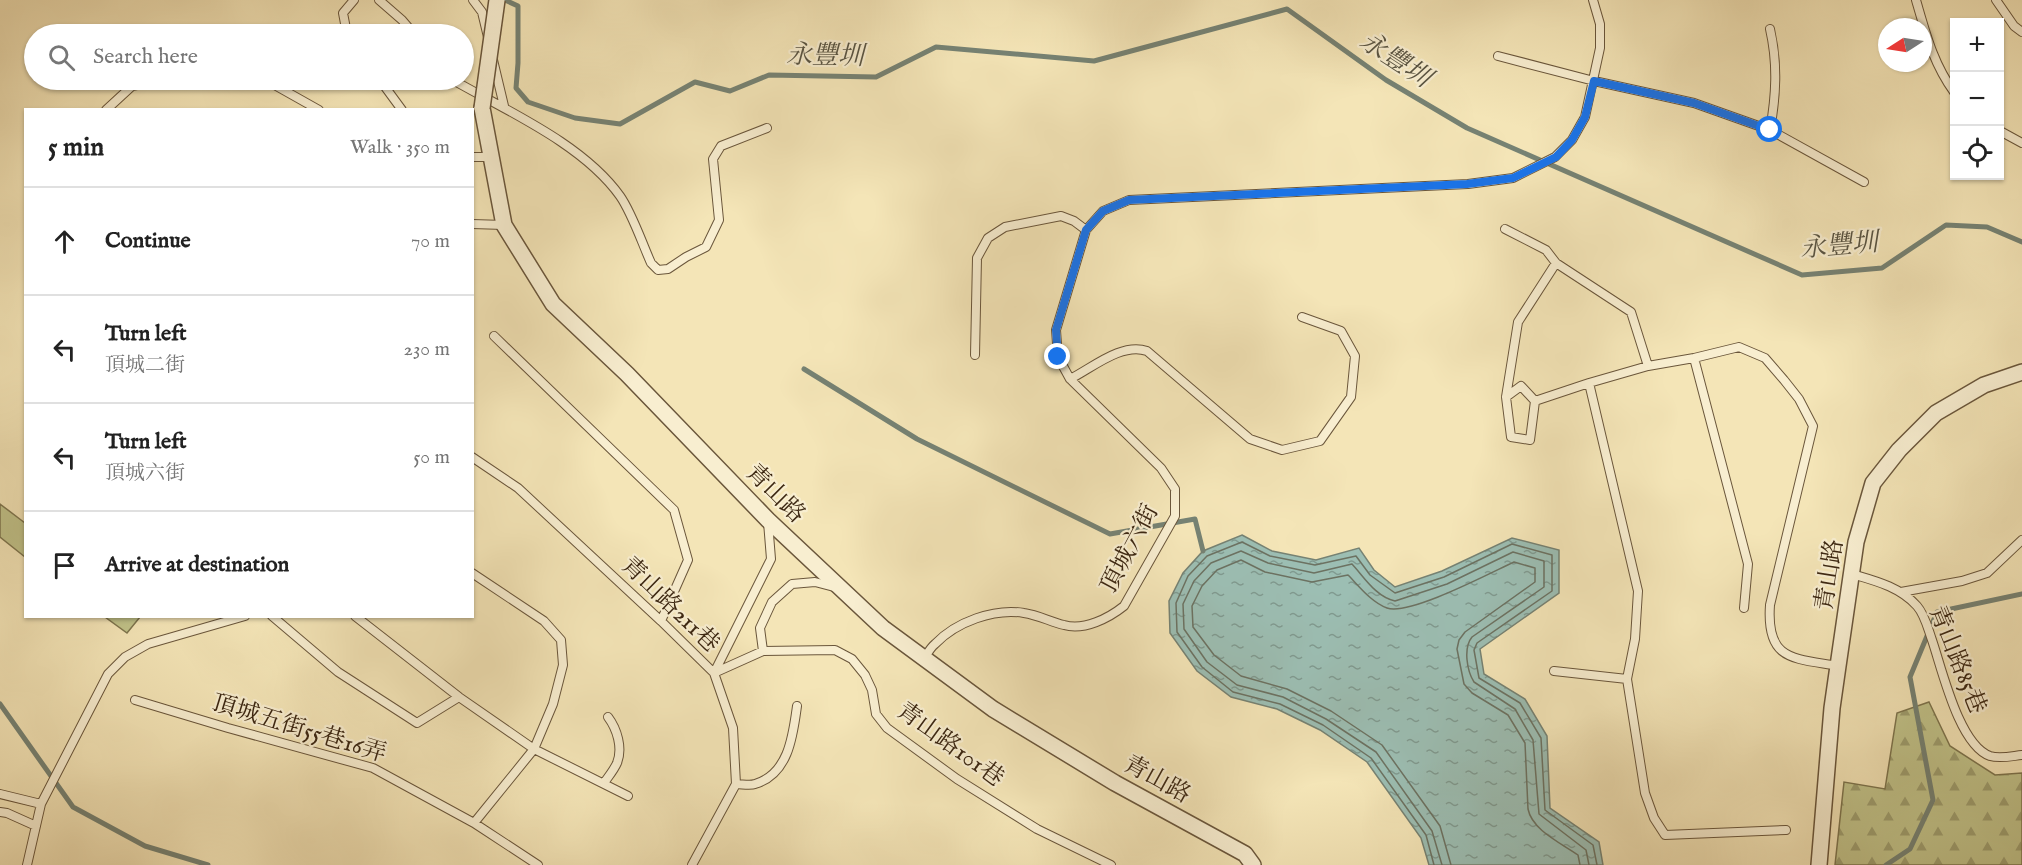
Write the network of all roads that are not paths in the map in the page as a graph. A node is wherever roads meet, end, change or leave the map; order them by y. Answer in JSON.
{"nodes":[{"id":1,"x":354,"y":0,"type":"edge"},
{"id":2,"x":379,"y":0,"type":"edge"},
{"id":3,"x":473,"y":0,"type":"edge"},
{"id":4,"x":497,"y":0,"type":"edge"},
{"id":5,"x":1593,"y":0,"type":"edge"},
{"id":6,"x":1916,"y":0,"type":"edge"},
{"id":7,"x":1996,"y":0,"type":"edge"},
{"id":8,"x":345,"y":24,"type":"edge"},
{"id":9,"x":405,"y":24,"type":"edge"},
{"id":10,"x":1770,"y":29,"type":"dead end"},
{"id":11,"x":2022,"y":32,"type":"edge"},
{"id":12,"x":1498,"y":56,"type":"dead end"},
{"id":13,"x":1594,"y":81,"type":"junction"},
{"id":14,"x":1950,"y":86,"type":"edge"},
{"id":15,"x":128,"y":90,"type":"edge"},
{"id":16,"x":285,"y":90,"type":"edge"},
{"id":17,"x":387,"y":90,"type":"edge"},
{"id":18,"x":473,"y":90,"type":"edge"},
{"id":19,"x":504,"y":106,"type":"junction"},
{"id":20,"x":108,"y":108,"type":"edge"},
{"id":21,"x":316,"y":108,"type":"edge"},
{"id":22,"x":401,"y":108,"type":"edge"},
{"id":23,"x":767,"y":128,"type":"dead end"},
{"id":24,"x":1770,"y":130,"type":"junction"},
{"id":25,"x":2004,"y":133,"type":"edge"},
{"id":26,"x":2022,"y":143,"type":"edge"},
{"id":27,"x":474,"y":157,"type":"edge"},
{"id":28,"x":490,"y":157,"type":"junction"},
{"id":29,"x":1864,"y":182,"type":"dead end"},
{"id":30,"x":474,"y":225,"type":"edge"},
{"id":31,"x":504,"y":225,"type":"junction"},
{"id":32,"x":1505,"y":229,"type":"dead end"},
{"id":33,"x":1086,"y":230,"type":"junction"},
{"id":34,"x":1556,"y":263,"type":"junction"},
{"id":35,"x":1302,"y":317,"type":"dead end"},
{"id":36,"x":494,"y":336,"type":"dead end"},
{"id":37,"x":975,"y":355,"type":"dead end"},
{"id":38,"x":1694,"y":358,"type":"junction"},
{"id":39,"x":1648,"y":366,"type":"junction"},
{"id":40,"x":2022,"y":372,"type":"edge"},
{"id":41,"x":1070,"y":379,"type":"junction"},
{"id":42,"x":1588,"y":383,"type":"junction"},
{"id":43,"x":1506,"y":397,"type":"junction"},
{"id":44,"x":1535,"y":401,"type":"junction"},
{"id":45,"x":474,"y":458,"type":"edge"},
{"id":46,"x":768,"y":520,"type":"junction"},
{"id":47,"x":2022,"y":540,"type":"edge"},
{"id":48,"x":474,"y":574,"type":"edge"},
{"id":49,"x":1852,"y":574,"type":"junction"},
{"id":50,"x":840,"y":588,"type":"junction"},
{"id":51,"x":1901,"y":592,"type":"junction"},
{"id":52,"x":1744,"y":608,"type":"dead end"},
{"id":53,"x":238,"y":618,"type":"edge"},
{"id":54,"x":274,"y":618,"type":"edge"},
{"id":55,"x":358,"y":618,"type":"edge"},
{"id":56,"x":661,"y":621,"type":"junction"},
{"id":57,"x":763,"y":651,"type":"junction"},
{"id":58,"x":924,"y":659,"type":"junction"},
{"id":59,"x":1838,"y":666,"type":"junction"},
{"id":60,"x":1554,"y":671,"type":"dead end"},
{"id":61,"x":714,"y":673,"type":"junction"},
{"id":62,"x":1627,"y":679,"type":"junction"},
{"id":63,"x":459,"y":696,"type":"junction"},
{"id":64,"x":135,"y":700,"type":"dead end"},
{"id":65,"x":797,"y":705,"type":"dead end"},
{"id":66,"x":609,"y":717,"type":"dead end"},
{"id":67,"x":534,"y":749,"type":"junction"},
{"id":68,"x":2022,"y":754,"type":"edge"},
{"id":69,"x":604,"y":783,"type":"junction"},
{"id":70,"x":736,"y":783,"type":"junction"},
{"id":71,"x":0,"y":794,"type":"edge"},
{"id":72,"x":628,"y":796,"type":"dead end"},
{"id":73,"x":41,"y":804,"type":"junction"},
{"id":74,"x":0,"y":812,"type":"edge"},
{"id":75,"x":474,"y":823,"type":"junction"},
{"id":76,"x":36,"y":826,"type":"junction"},
{"id":77,"x":1786,"y":830,"type":"dead end"},
{"id":78,"x":27,"y":865,"type":"edge"},
{"id":79,"x":538,"y":865,"type":"edge"},
{"id":80,"x":692,"y":865,"type":"edge"},
{"id":81,"x":1111,"y":865,"type":"edge"},
{"id":82,"x":1253,"y":865,"type":"edge"},
{"id":83,"x":1819,"y":865,"type":"edge"}],
"edges":[{"from":1,"to":8,"type":"lane"},
{"from":2,"to":9,"type":"lane"},
{"from":3,"to":19,"type":"lane"},
{"from":4,"to":28,"type":"street","name":"青山路","bridge":true},
{"from":5,"to":13,"type":"lane"},
{"from":6,"to":14,"type":"lane"},
{"from":7,"to":11,"type":"lane"},
{"from":10,"to":24,"type":"lane"},
{"from":12,"to":13,"type":"lane"},
{"from":13,"to":24,"type":"lane"},
{"from":13,"to":33,"type":"lane"},
{"from":15,"to":20,"type":"lane"},
{"from":16,"to":21,"type":"lane"},
{"from":17,"to":22,"type":"lane"},
{"from":18,"to":19,"type":"lane"},
{"from":19,"to":23,"type":"lane"},
{"from":24,"to":29,"type":"lane"},
{"from":25,"to":26,"type":"lane"},
{"from":27,"to":28,"type":"lane"},
{"from":28,"to":31,"type":"street","name":"青山路"},
{"from":30,"to":31,"type":"lane"},
{"from":31,"to":46,"type":"street","name":"青山路"},
{"from":32,"to":34,"type":"lane"},
{"from":33,"to":37,"type":"lane"},
{"from":33,"to":41,"type":"lane","name":"頂城六街"},
{"from":34,"to":39,"type":"lane"},
{"from":34,"to":43,"type":"lane"},
{"from":35,"to":41,"type":"lane"},
{"from":36,"to":56,"type":"lane"},
{"from":38,"to":39,"type":"lane"},
{"from":38,"to":52,"type":"lane"},
{"from":38,"to":59,"type":"lane"},
{"from":39,"to":42,"type":"lane"},
{"from":40,"to":49,"type":"street","name":"青山路"},
{"from":41,"to":58,"type":"lane","name":"頂城六街"},
{"from":42,"to":44,"type":"lane"},
{"from":42,"to":62,"type":"lane"},
{"from":43,"to":44,"type":"lane"},
{"from":43,"to":44,"type":"lane"},
{"from":45,"to":56,"type":"lane","name":"青山路211巷"},
{"from":46,"to":50,"type":"street","name":"青山路"},
{"from":46,"to":61,"type":"lane","name":"青山路211巷"},
{"from":47,"to":51,"type":"lane"},
{"from":48,"to":67,"type":"lane"},
{"from":49,"to":51,"type":"lane","name":"青山路85巷"},
{"from":49,"to":59,"type":"street","name":"青山路"},
{"from":50,"to":57,"type":"lane"},
{"from":50,"to":58,"type":"street","name":"青山路"},
{"from":51,"to":68,"type":"lane","name":"青山路85巷"},
{"from":53,"to":73,"type":"lane"},
{"from":54,"to":63,"type":"lane","name":"頂城五街55巷16弄"},
{"from":55,"to":63,"type":"lane"},
{"from":56,"to":61,"type":"lane","name":"青山路211巷"},
{"from":57,"to":61,"type":"lane","name":"青山路101巷"},
{"from":57,"to":81,"type":"lane","name":"青山路101巷"},
{"from":58,"to":82,"type":"street","name":"青山路"},
{"from":59,"to":83,"type":"street","name":"青山路"},
{"from":60,"to":62,"type":"lane"},
{"from":61,"to":70,"type":"lane"},
{"from":62,"to":77,"type":"lane"},
{"from":63,"to":67,"type":"lane"},
{"from":64,"to":75,"type":"lane","name":"頂城五街55巷16弄"},
{"from":65,"to":70,"type":"lane"},
{"from":66,"to":69,"type":"lane"},
{"from":67,"to":69,"type":"lane"},
{"from":67,"to":75,"type":"lane"},
{"from":69,"to":72,"type":"lane"},
{"from":70,"to":80,"type":"lane"},
{"from":71,"to":73,"type":"lane"},
{"from":73,"to":76,"type":"lane"},
{"from":74,"to":76,"type":"lane"},
{"from":75,"to":79,"type":"lane","name":"頂城五街55巷16弄"},
{"from":76,"to":78,"type":"lane"}]}
